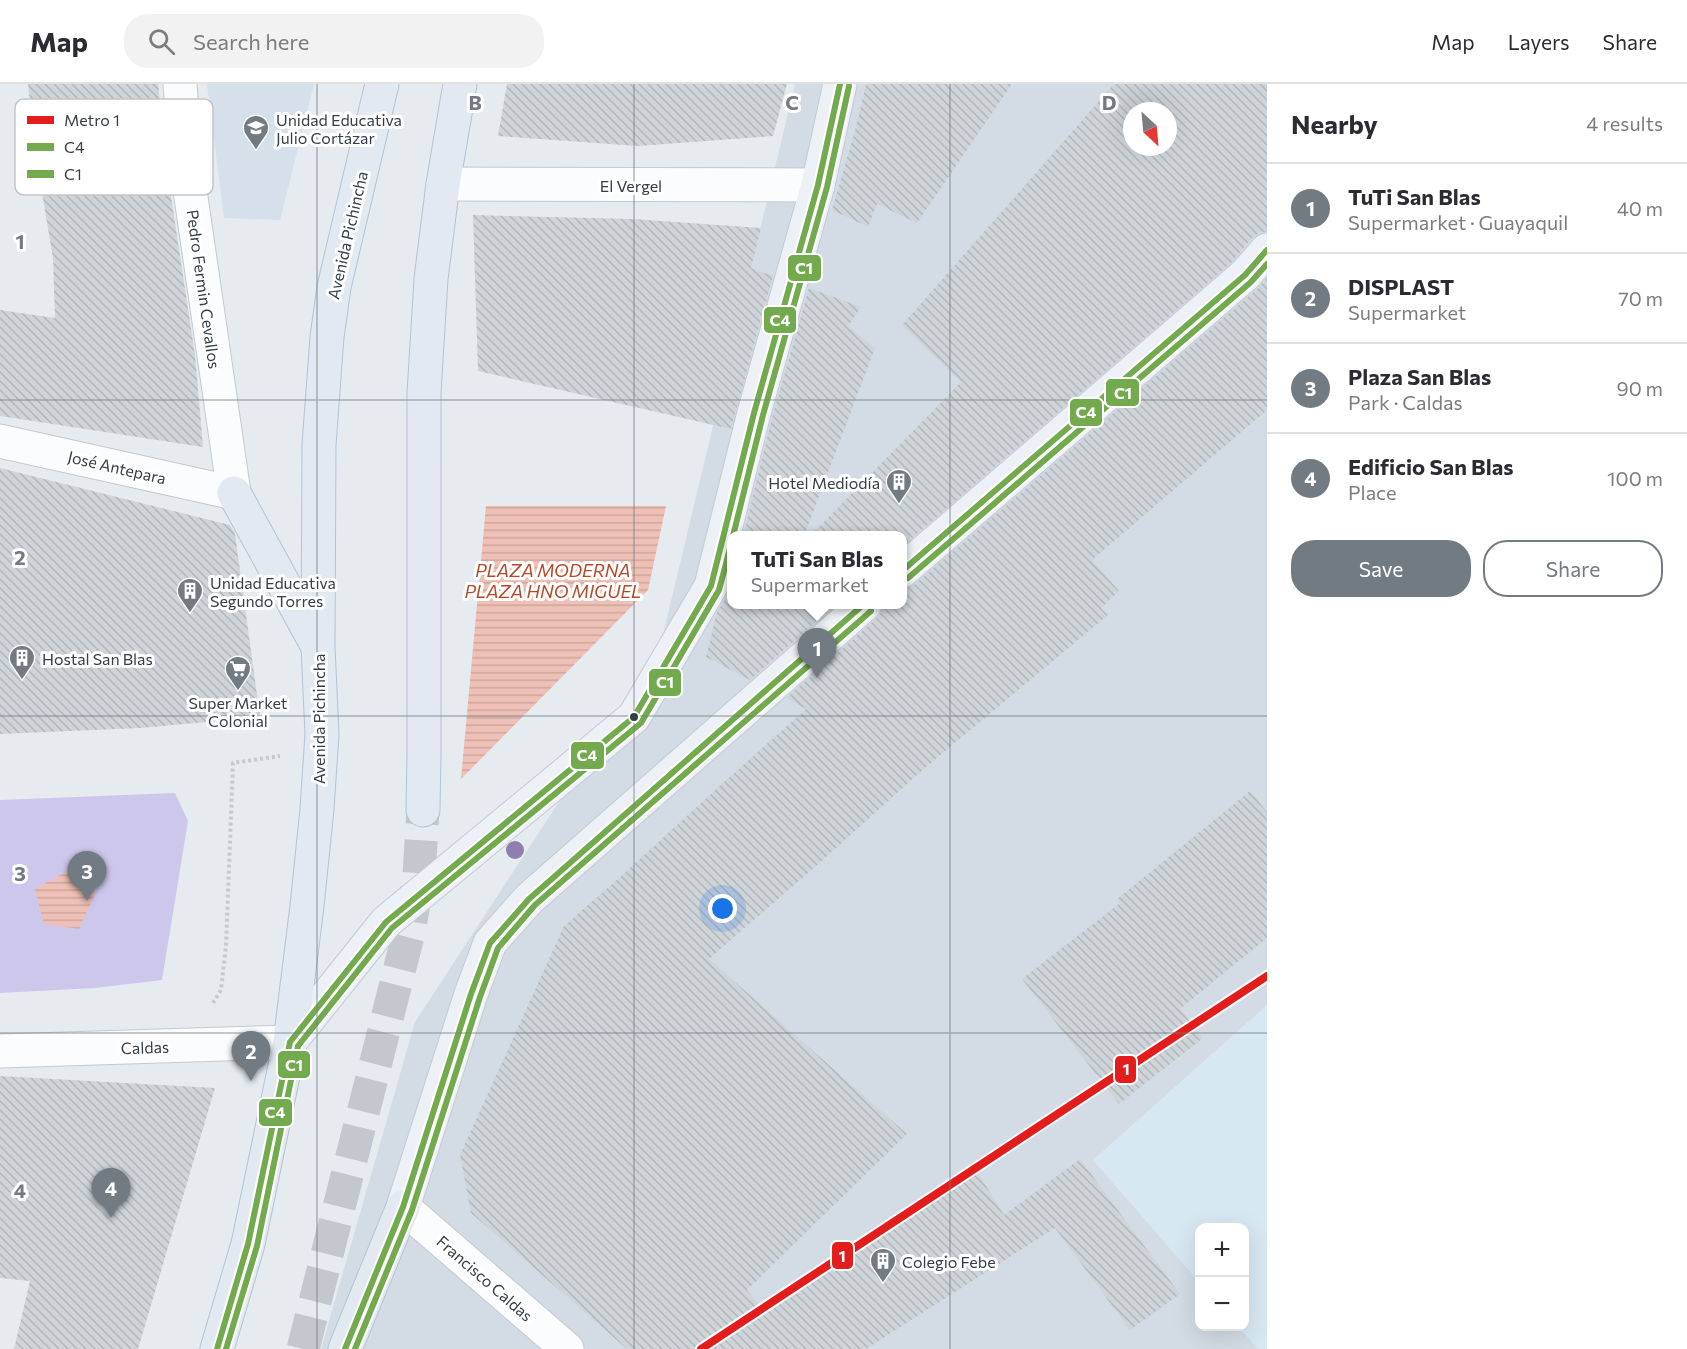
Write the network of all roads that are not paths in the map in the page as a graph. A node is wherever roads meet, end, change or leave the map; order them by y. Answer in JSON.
{"nodes":[{"id":1,"x":180,"y":84,"type":"edge"},
{"id":2,"x":382,"y":84,"type":"edge"},
{"id":3,"x":460,"y":84,"type":"edge"},
{"id":4,"x":840,"y":84,"type":"edge"},
{"id":5,"x":181,"y":99,"type":"edge"},
{"id":6,"x":443,"y":184,"type":"junction"},
{"id":7,"x":818,"y":185,"type":"junction"},
{"id":8,"x":191,"y":195,"type":"edge"},
{"id":9,"x":1267,"y":250,"type":"edge"},
{"id":10,"x":0,"y":441,"type":"edge"},
{"id":11,"x":234,"y":493,"type":"junction"},
{"id":12,"x":907,"y":569,"type":"edge"},
{"id":13,"x":858,"y":609,"type":"edge"},
{"id":14,"x":318,"y":647,"type":"junction"},
{"id":15,"x":423,"y":810,"type":"tunnel mouth"},
{"id":16,"x":290,"y":1042,"type":"junction"},
{"id":17,"x":0,"y":1051,"type":"edge"},
{"id":18,"x":403,"y":1207,"type":"junction"},
{"id":19,"x":217,"y":1349,"type":"edge"},
{"id":20,"x":345,"y":1349,"type":"edge"},
{"id":21,"x":567,"y":1349,"type":"edge"}],
"edges":[{"from":1,"to":5,"type":"street","name":"Pedro Fermin Cevallos"},
{"from":2,"to":14,"type":"main road","name":"Avenida Pichincha"},
{"from":3,"to":6,"type":"main road"},
{"from":4,"to":7,"type":"street"},
{"from":6,"to":7,"type":"street","name":"El Vergel"},
{"from":6,"to":15,"type":"main road"},
{"from":7,"to":16,"type":"street"},
{"from":8,"to":11,"type":"street","name":"Pedro Fermin Cevallos"},
{"from":9,"to":12,"type":"street"},
{"from":10,"to":11,"type":"street","name":"José Antepara"},
{"from":11,"to":14,"type":"main road"},
{"from":13,"to":18,"type":"street"},
{"from":14,"to":16,"type":"main road","name":"Avenida Pichincha"},
{"from":16,"to":17,"type":"street","name":"Caldas"},
{"from":16,"to":19,"type":"main road","name":"Avenida Pichincha"},
{"from":18,"to":20,"type":"main road"},
{"from":18,"to":21,"type":"street","name":"Francisco Caldas"}]}
